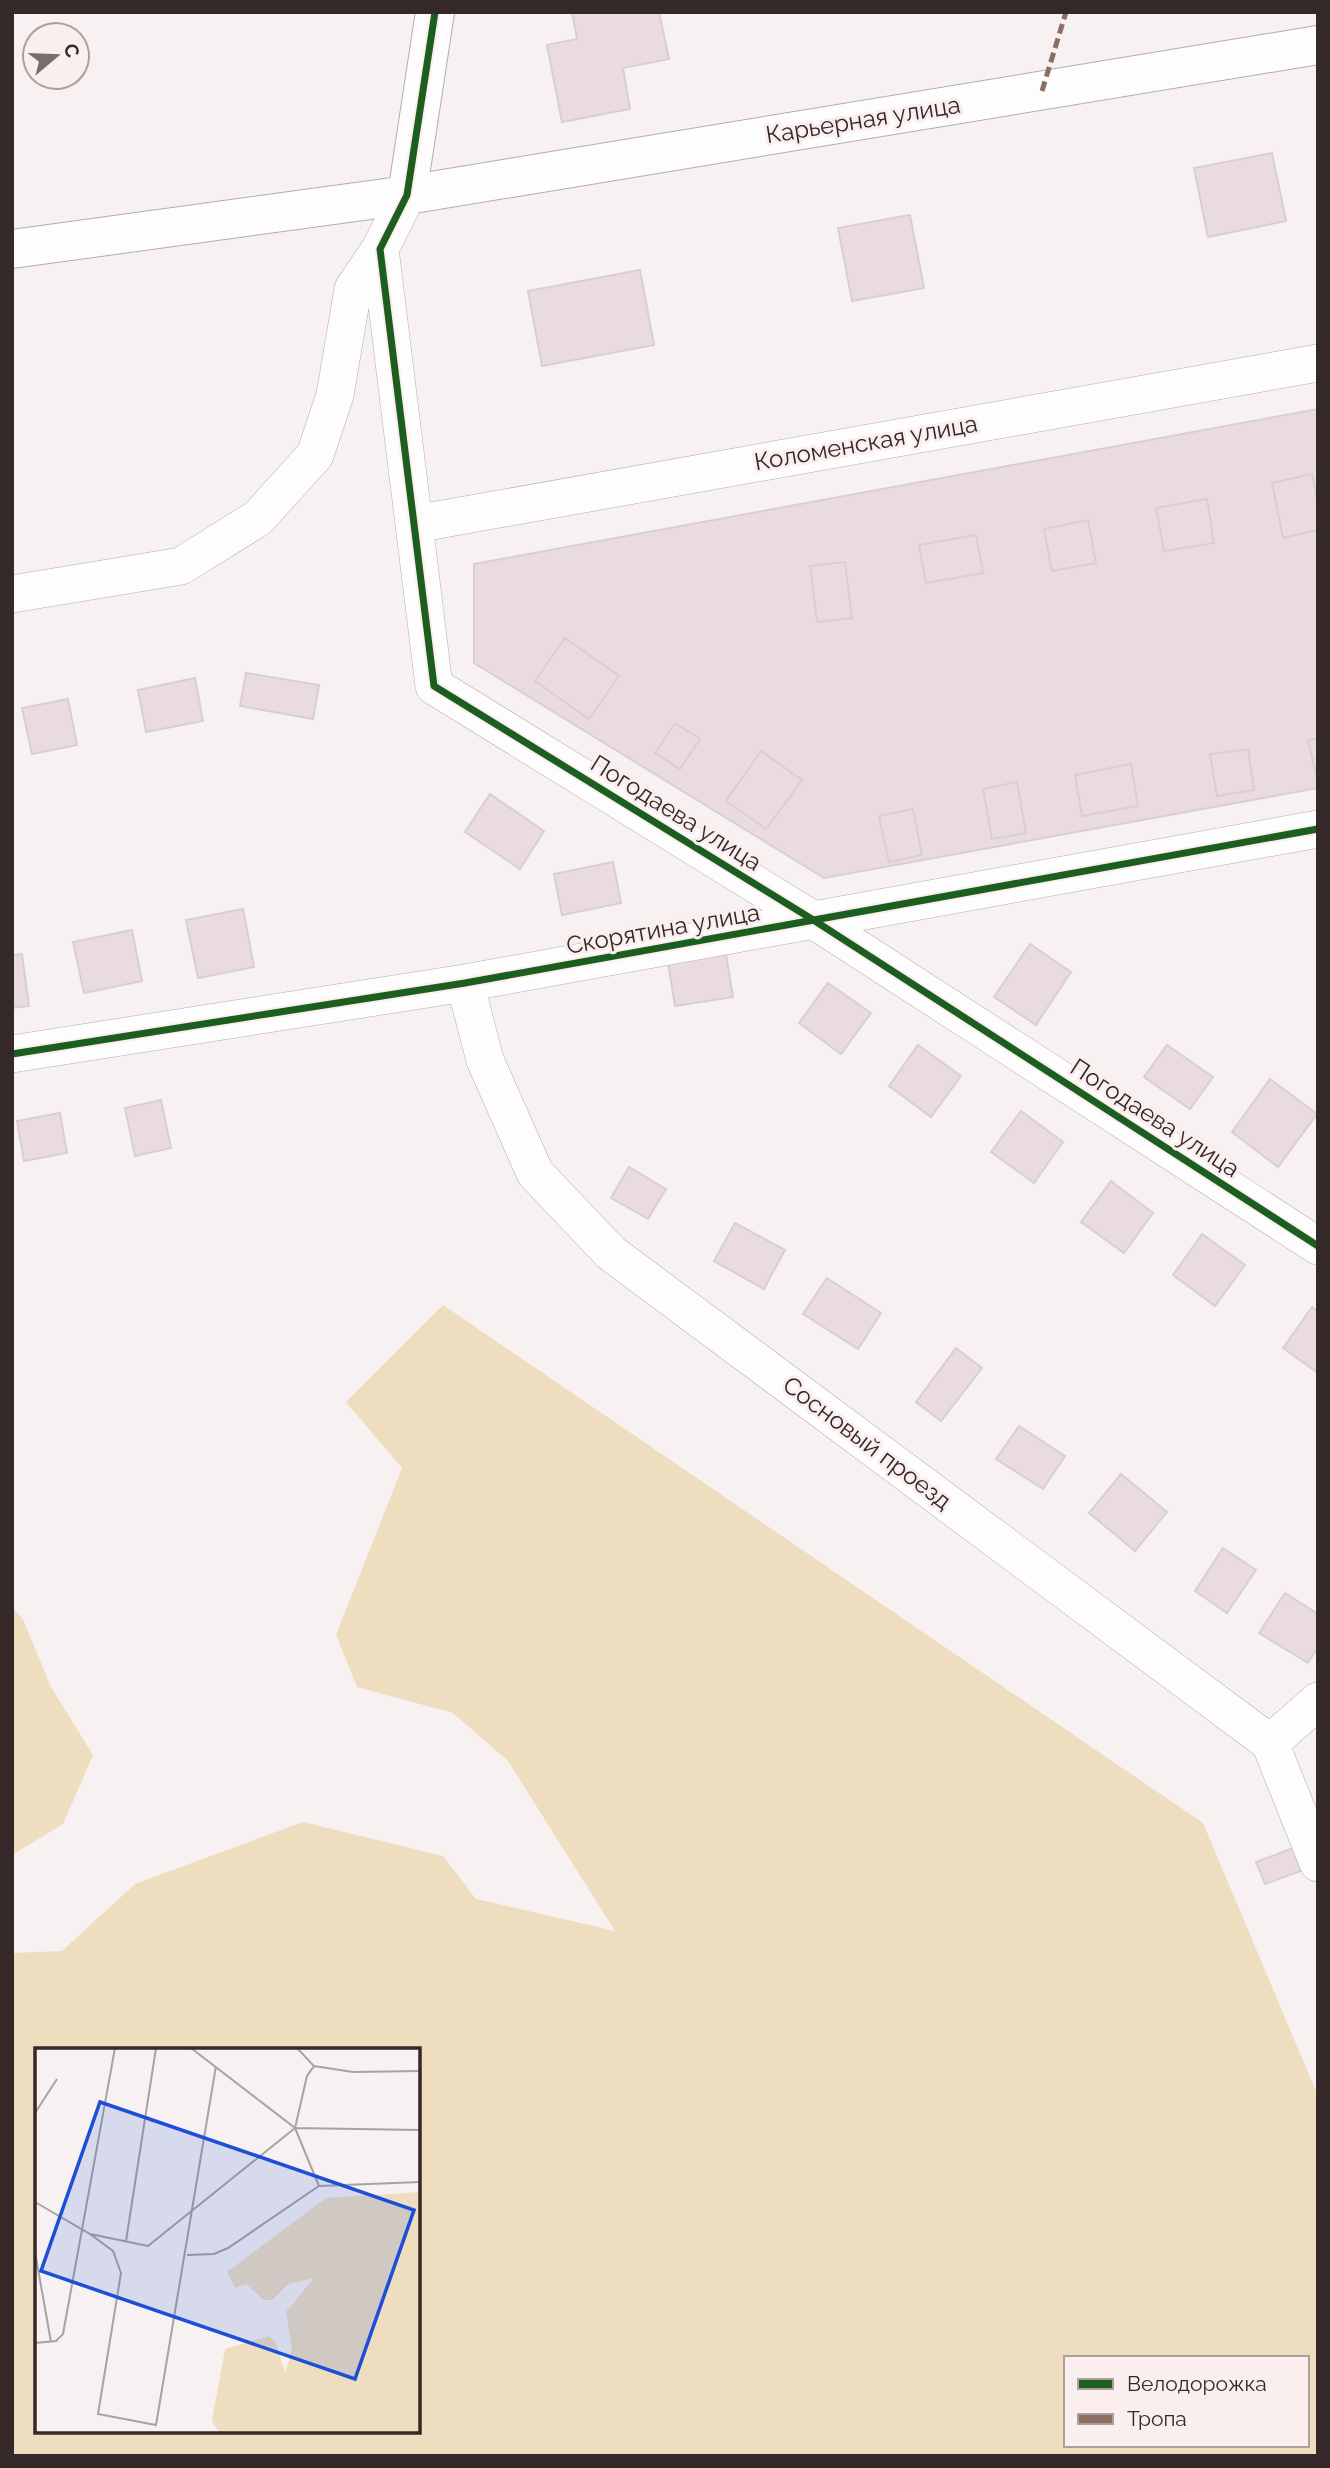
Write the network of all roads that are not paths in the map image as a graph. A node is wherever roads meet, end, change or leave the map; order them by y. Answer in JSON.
{"nodes":[{"id":1,"x":435,"y":12,"type":"edge"},
{"id":2,"x":1318,"y":45,"type":"edge"},
{"id":3,"x":407,"y":195,"type":"junction"},
{"id":4,"x":12,"y":249,"type":"edge"},
{"id":5,"x":380,"y":249,"type":"junction"},
{"id":6,"x":1318,"y":363,"type":"edge"},
{"id":7,"x":415,"y":524,"type":"junction"},
{"id":8,"x":12,"y":594,"type":"edge"},
{"id":9,"x":1318,"y":829,"type":"edge"},
{"id":10,"x":816,"y":922,"type":"junction"},
{"id":11,"x":465,"y":983,"type":"junction"},
{"id":12,"x":12,"y":1054,"type":"edge"},
{"id":13,"x":1318,"y":1246,"type":"edge"},
{"id":14,"x":1318,"y":1701,"type":"edge"},
{"id":15,"x":1270,"y":1743,"type":"junction"},
{"id":16,"x":1318,"y":1863,"type":"edge"}],
"edges":[{"from":1,"to":3,"type":"street"},
{"from":2,"to":3,"type":"street","name":"Карьерная улица"},
{"from":3,"to":4,"type":"street","name":"Карьерная улица"},
{"from":3,"to":5,"type":"street"},
{"from":5,"to":7,"type":"street","name":"Погодаева улица"},
{"from":5,"to":8,"type":"street"},
{"from":6,"to":7,"type":"street","name":"Коломенская улица"},
{"from":7,"to":10,"type":"street","name":"Погодаева улица"},
{"from":9,"to":10,"type":"street","name":"Скорятина улица"},
{"from":10,"to":11,"type":"street","name":"Скорятина улица"},
{"from":10,"to":13,"type":"street","name":"Погодаева улица"},
{"from":11,"to":12,"type":"street","name":"Скорятина улица"},
{"from":11,"to":15,"type":"street","name":"Сосновый проезд"},
{"from":14,"to":15,"type":"street"},
{"from":15,"to":16,"type":"street"}]}
